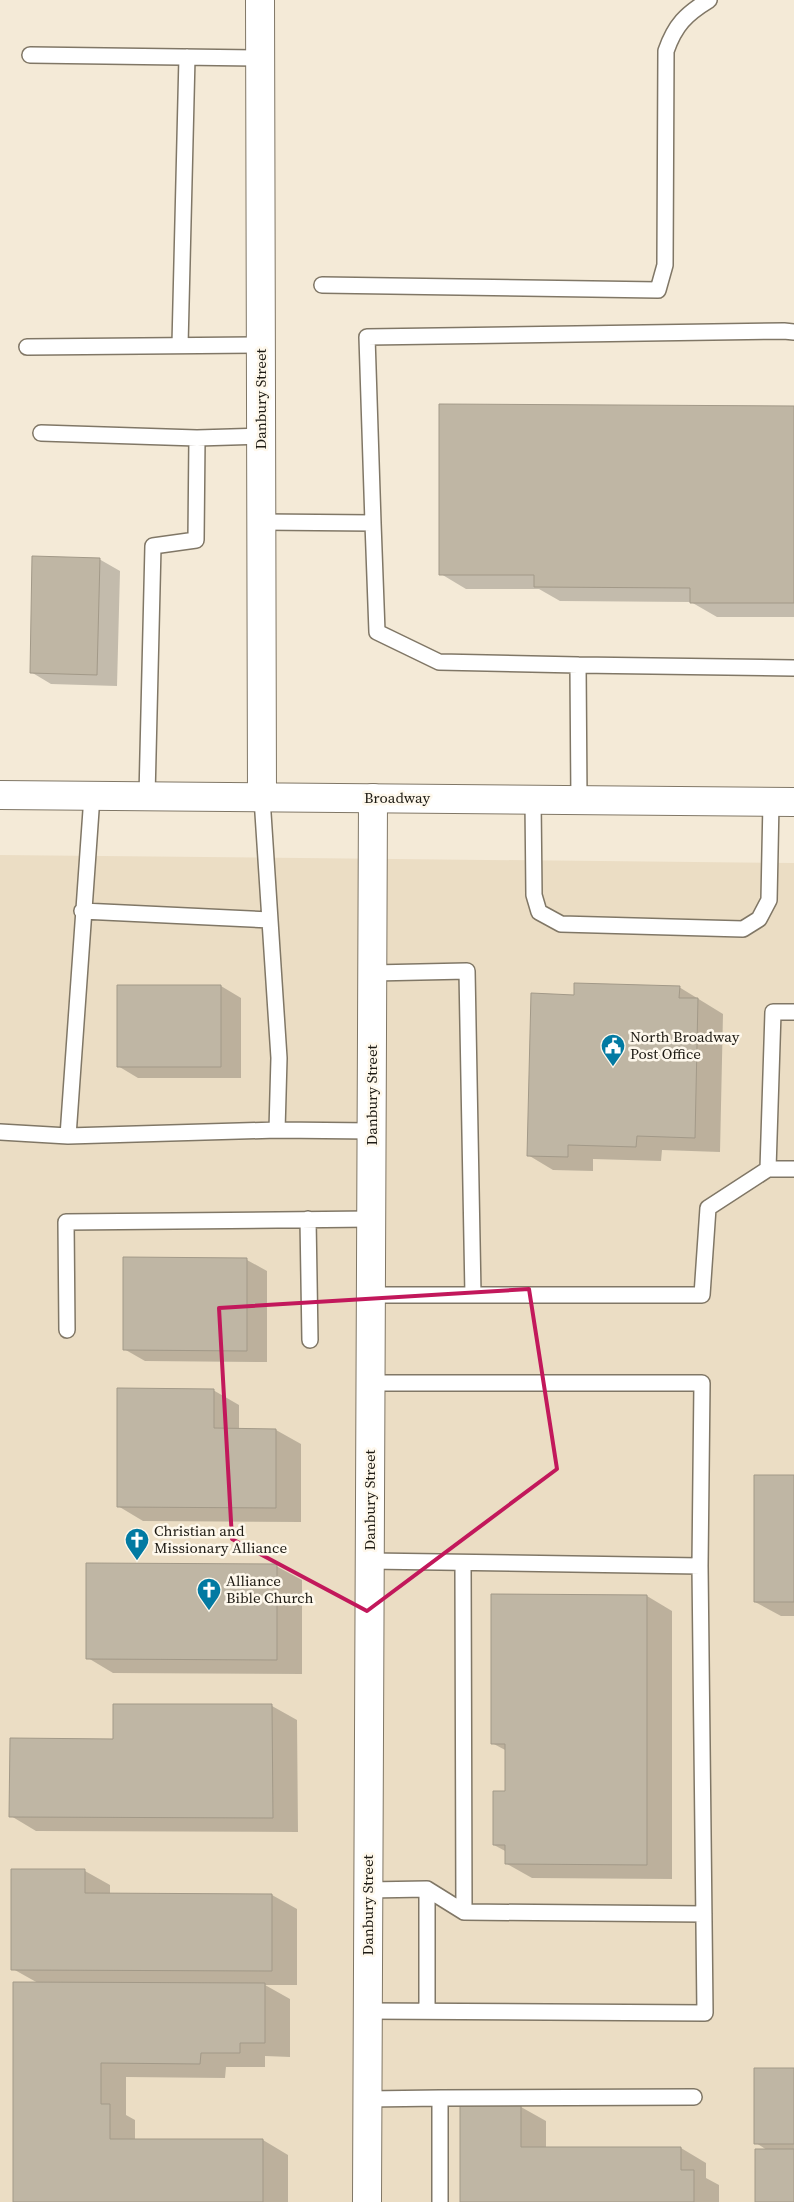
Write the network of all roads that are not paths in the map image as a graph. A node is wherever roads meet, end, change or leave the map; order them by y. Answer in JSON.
{"nodes":[{"id":1,"x":260,"y":0,"type":"edge"},
{"id":2,"x":709,"y":0,"type":"edge"},
{"id":3,"x":30,"y":55,"type":"dead end"},
{"id":4,"x":187,"y":57,"type":"junction"},
{"id":5,"x":260,"y":58,"type":"junction"},
{"id":6,"x":322,"y":285,"type":"dead end"},
{"id":7,"x":794,"y":332,"type":"edge"},
{"id":8,"x":180,"y":345,"type":"junction"},
{"id":9,"x":261,"y":345,"type":"junction"},
{"id":10,"x":27,"y":347,"type":"dead end"},
{"id":11,"x":41,"y":432,"type":"dead end"},
{"id":12,"x":261,"y":436,"type":"junction"},
{"id":13,"x":197,"y":438,"type":"junction"},
{"id":14,"x":261,"y":522,"type":"junction"},
{"id":15,"x":373,"y":523,"type":"junction"},
{"id":16,"x":578,"y":665,"type":"junction"},
{"id":17,"x":794,"y":668,"type":"edge"},
{"id":18,"x":0,"y":794,"type":"edge"},
{"id":19,"x":92,"y":796,"type":"junction"},
{"id":20,"x":147,"y":796,"type":"junction"},
{"id":21,"x":262,"y":798,"type":"junction"},
{"id":22,"x":373,"y":798,"type":"junction"},
{"id":23,"x":533,"y":800,"type":"junction"},
{"id":24,"x":579,"y":800,"type":"junction"},
{"id":25,"x":783,"y":802,"type":"edge"},
{"id":26,"x":82,"y":912,"type":"junction"},
{"id":27,"x":270,"y":920,"type":"junction"},
{"id":28,"x":373,"y":973,"type":"junction"},
{"id":29,"x":794,"y":1012,"type":"edge"},
{"id":30,"x":276,"y":1130,"type":"junction"},
{"id":31,"x":372,"y":1131,"type":"junction"},
{"id":32,"x":0,"y":1132,"type":"edge"},
{"id":33,"x":68,"y":1136,"type":"junction"},
{"id":34,"x":768,"y":1169,"type":"junction"},
{"id":35,"x":794,"y":1169,"type":"edge"},
{"id":36,"x":308,"y":1219,"type":"junction"},
{"id":37,"x":371,"y":1219,"type":"junction"},
{"id":38,"x":371,"y":1294,"type":"junction"},
{"id":39,"x":473,"y":1295,"type":"junction"},
{"id":40,"x":67,"y":1330,"type":"dead end"},
{"id":41,"x":310,"y":1340,"type":"dead end"},
{"id":42,"x":370,"y":1383,"type":"junction"},
{"id":43,"x":370,"y":1561,"type":"junction"},
{"id":44,"x":463,"y":1563,"type":"junction"},
{"id":45,"x":700,"y":1566,"type":"junction"},
{"id":46,"x":427,"y":1889,"type":"junction"},
{"id":47,"x":368,"y":1890,"type":"junction"},
{"id":48,"x":464,"y":1912,"type":"junction"},
{"id":49,"x":704,"y":1914,"type":"junction"},
{"id":50,"x":367,"y":2010,"type":"junction"},
{"id":51,"x":427,"y":2012,"type":"junction"},
{"id":52,"x":694,"y":2096,"type":"dead end"},
{"id":53,"x":440,"y":2098,"type":"junction"},
{"id":54,"x":368,"y":2099,"type":"junction"},
{"id":55,"x":367,"y":2202,"type":"edge"},
{"id":56,"x":440,"y":2202,"type":"edge"}],
"edges":[{"from":1,"to":5,"type":"street","name":"Danbury Street"},
{"from":2,"to":6,"type":"lane"},
{"from":3,"to":4,"type":"lane"},
{"from":4,"to":5,"type":"lane"},
{"from":4,"to":8,"type":"lane"},
{"from":5,"to":9,"type":"street","name":"Danbury Street"},
{"from":7,"to":15,"type":"lane"},
{"from":8,"to":9,"type":"lane"},
{"from":8,"to":10,"type":"lane"},
{"from":9,"to":12,"type":"street","name":"Danbury Street"},
{"from":11,"to":13,"type":"lane"},
{"from":12,"to":13,"type":"lane"},
{"from":12,"to":14,"type":"street","name":"Danbury Street"},
{"from":13,"to":20,"type":"lane"},
{"from":14,"to":15,"type":"lane"},
{"from":14,"to":21,"type":"street","name":"Danbury Street"},
{"from":15,"to":16,"type":"lane"},
{"from":16,"to":17,"type":"lane"},
{"from":16,"to":24,"type":"lane"},
{"from":18,"to":19,"type":"street","name":"Broadway"},
{"from":19,"to":20,"type":"street","name":"Broadway"},
{"from":19,"to":26,"type":"lane"},
{"from":20,"to":21,"type":"street","name":"Broadway"},
{"from":21,"to":22,"type":"street","name":"Broadway"},
{"from":21,"to":27,"type":"lane"},
{"from":22,"to":23,"type":"street","name":"Broadway"},
{"from":22,"to":28,"type":"street","name":"Danbury Street"},
{"from":23,"to":24,"type":"street","name":"Broadway"},
{"from":23,"to":25,"type":"lane"},
{"from":24,"to":25,"type":"street","name":"Broadway"},
{"from":26,"to":27,"type":"lane"},
{"from":26,"to":33,"type":"lane"},
{"from":27,"to":30,"type":"lane"},
{"from":28,"to":31,"type":"street","name":"Danbury Street"},
{"from":28,"to":39,"type":"lane"},
{"from":29,"to":34,"type":"lane"},
{"from":30,"to":31,"type":"lane"},
{"from":30,"to":33,"type":"lane"},
{"from":31,"to":37,"type":"street","name":"Danbury Street"},
{"from":32,"to":33,"type":"lane"},
{"from":34,"to":35,"type":"lane"},
{"from":34,"to":39,"type":"lane"},
{"from":36,"to":37,"type":"lane"},
{"from":36,"to":40,"type":"lane"},
{"from":36,"to":41,"type":"lane"},
{"from":37,"to":38,"type":"street","name":"Danbury Street"},
{"from":38,"to":39,"type":"lane"},
{"from":38,"to":42,"type":"street","name":"Danbury Street"},
{"from":42,"to":43,"type":"street","name":"Danbury Street"},
{"from":42,"to":45,"type":"lane"},
{"from":43,"to":44,"type":"lane"},
{"from":43,"to":47,"type":"street","name":"Danbury Street"},
{"from":44,"to":45,"type":"lane"},
{"from":44,"to":48,"type":"lane"},
{"from":45,"to":49,"type":"lane"},
{"from":46,"to":47,"type":"lane"},
{"from":46,"to":48,"type":"lane"},
{"from":46,"to":51,"type":"lane"},
{"from":47,"to":50,"type":"street","name":"Danbury Street"},
{"from":48,"to":49,"type":"lane"},
{"from":49,"to":51,"type":"lane"},
{"from":50,"to":51,"type":"lane"},
{"from":50,"to":54,"type":"street","name":"Danbury Street"},
{"from":52,"to":53,"type":"lane"},
{"from":53,"to":54,"type":"lane"},
{"from":53,"to":56,"type":"lane"},
{"from":54,"to":55,"type":"street","name":"Danbury Street"}]}
